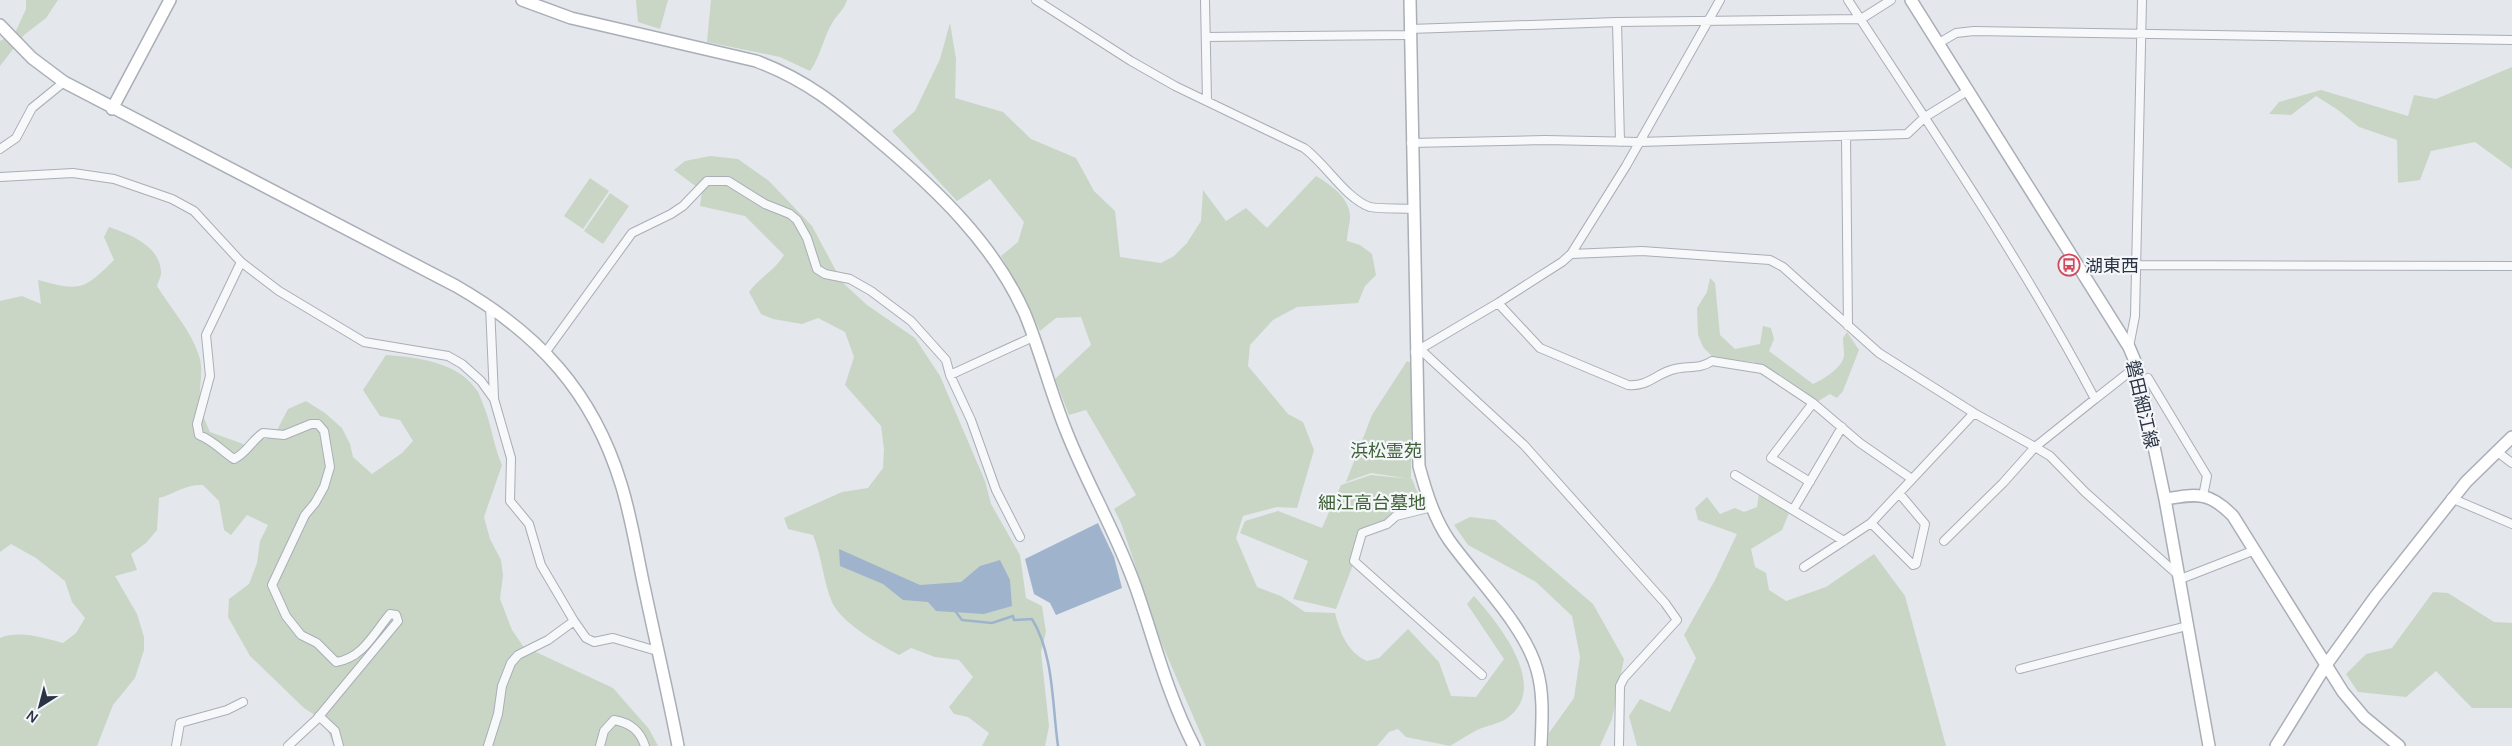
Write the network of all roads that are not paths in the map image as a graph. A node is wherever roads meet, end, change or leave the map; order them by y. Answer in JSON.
{"nodes":[{"id":1,"x":170,"y":0,"type":"edge"},
{"id":2,"x":522,"y":0,"type":"edge"},
{"id":3,"x":1036,"y":0,"type":"edge"},
{"id":4,"x":1205,"y":0,"type":"edge"},
{"id":5,"x":1410,"y":0,"type":"edge"},
{"id":6,"x":1720,"y":0,"type":"edge"},
{"id":7,"x":1848,"y":0,"type":"edge"},
{"id":8,"x":1891,"y":0,"type":"edge"},
{"id":9,"x":1911,"y":0,"type":"edge"},
{"id":10,"x":2142,"y":0,"type":"edge"},
{"id":11,"x":1861,"y":19,"type":"junction"},
{"id":12,"x":1617,"y":22,"type":"junction"},
{"id":13,"x":1708,"y":23,"type":"junction"},
{"id":14,"x":0,"y":25,"type":"edge"},
{"id":15,"x":1410,"y":32,"type":"junction"},
{"id":16,"x":2142,"y":34,"type":"junction"},
{"id":17,"x":1206,"y":36,"type":"junction"},
{"id":18,"x":2512,"y":40,"type":"edge"},
{"id":19,"x":1939,"y":43,"type":"junction"},
{"id":20,"x":64,"y":82,"type":"junction"},
{"id":21,"x":1969,"y":90,"type":"junction"},
{"id":22,"x":1207,"y":101,"type":"junction"},
{"id":23,"x":112,"y":109,"type":"junction"},
{"id":24,"x":1925,"y":117,"type":"junction"},
{"id":25,"x":1846,"y":136,"type":"junction"},
{"id":26,"x":1620,"y":142,"type":"junction"},
{"id":27,"x":1639,"y":142,"type":"junction"},
{"id":28,"x":1411,"y":143,"type":"junction"},
{"id":29,"x":0,"y":149,"type":"edge"},
{"id":30,"x":0,"y":177,"type":"edge"},
{"id":31,"x":1413,"y":209,"type":"junction"},
{"id":32,"x":1571,"y":254,"type":"junction"},
{"id":33,"x":241,"y":262,"type":"junction"},
{"id":34,"x":2136,"y":265,"type":"junction"},
{"id":35,"x":2512,"y":266,"type":"edge"},
{"id":36,"x":1498,"y":303,"type":"junction"},
{"id":37,"x":490,"y":305,"type":"junction"},
{"id":38,"x":1848,"y":326,"type":"junction"},
{"id":39,"x":1034,"y":338,"type":"junction"},
{"id":40,"x":2129,"y":347,"type":"junction"},
{"id":41,"x":1416,"y":352,"type":"junction"},
{"id":42,"x":545,"y":353,"type":"junction"},
{"id":43,"x":2137,"y":366,"type":"junction"},
{"id":44,"x":950,"y":375,"type":"junction"},
{"id":45,"x":2148,"y":378,"type":"dead end"},
{"id":46,"x":494,"y":399,"type":"junction"},
{"id":47,"x":2095,"y":400,"type":"junction"},
{"id":48,"x":1813,"y":403,"type":"junction"},
{"id":49,"x":1974,"y":413,"type":"junction"},
{"id":50,"x":1842,"y":428,"type":"junction"},
{"id":51,"x":2512,"y":437,"type":"edge"},
{"id":52,"x":2035,"y":447,"type":"junction"},
{"id":53,"x":2496,"y":451,"type":"junction"},
{"id":54,"x":2512,"y":463,"type":"edge"},
{"id":55,"x":1735,"y":475,"type":"dead end"},
{"id":56,"x":1912,"y":479,"type":"junction"},
{"id":57,"x":1810,"y":482,"type":"junction"},
{"id":58,"x":1899,"y":493,"type":"junction"},
{"id":59,"x":2203,"y":496,"type":"junction"},
{"id":60,"x":2451,"y":498,"type":"junction"},
{"id":61,"x":2164,"y":499,"type":"junction"},
{"id":62,"x":1432,"y":507,"type":"junction"},
{"id":63,"x":1793,"y":510,"type":"junction"},
{"id":64,"x":1871,"y":523,"type":"junction"},
{"id":65,"x":2512,"y":524,"type":"edge"},
{"id":66,"x":1020,"y":537,"type":"dead end"},
{"id":67,"x":1844,"y":541,"type":"junction"},
{"id":68,"x":1944,"y":541,"type":"dead end"},
{"id":69,"x":2255,"y":550,"type":"junction"},
{"id":70,"x":1804,"y":567,"type":"dead end"},
{"id":71,"x":2178,"y":577,"type":"junction"},
{"id":72,"x":574,"y":621,"type":"junction"},
{"id":73,"x":2187,"y":626,"type":"junction"},
{"id":74,"x":657,"y":651,"type":"junction"},
{"id":75,"x":2326,"y":665,"type":"junction"},
{"id":76,"x":2020,"y":669,"type":"dead end"},
{"id":77,"x":1482,"y":675,"type":"dead end"},
{"id":78,"x":243,"y":702,"type":"dead end"},
{"id":79,"x":319,"y":716,"type":"junction"},
{"id":80,"x":176,"y":746,"type":"edge"},
{"id":81,"x":288,"y":746,"type":"edge"},
{"id":82,"x":339,"y":746,"type":"edge"},
{"id":83,"x":488,"y":746,"type":"edge"},
{"id":84,"x":600,"y":746,"type":"edge"},
{"id":85,"x":645,"y":746,"type":"edge"},
{"id":86,"x":678,"y":746,"type":"edge"},
{"id":87,"x":1194,"y":746,"type":"edge"},
{"id":88,"x":1541,"y":746,"type":"edge"},
{"id":89,"x":1619,"y":746,"type":"edge"},
{"id":90,"x":2209,"y":746,"type":"edge"},
{"id":91,"x":2276,"y":746,"type":"edge"},
{"id":92,"x":2399,"y":746,"type":"edge"}],
"edges":[{"from":1,"to":23,"type":"street"},
{"from":2,"to":39,"type":"street"},
{"from":3,"to":22,"type":"street"},
{"from":4,"to":17,"type":"street"},
{"from":5,"to":15,"type":"street"},
{"from":6,"to":13,"type":"street"},
{"from":7,"to":11,"type":"street"},
{"from":8,"to":11,"type":"street"},
{"from":9,"to":19,"type":"street","name":"磐田細江線"},
{"from":10,"to":16,"type":"street"},
{"from":11,"to":13,"type":"street"},
{"from":11,"to":24,"type":"street"},
{"from":12,"to":13,"type":"street"},
{"from":12,"to":15,"type":"street"},
{"from":12,"to":26,"type":"street"},
{"from":13,"to":27,"type":"street"},
{"from":14,"to":20,"type":"street"},
{"from":15,"to":17,"type":"street"},
{"from":15,"to":28,"type":"street"},
{"from":16,"to":18,"type":"street"},
{"from":16,"to":19,"type":"street"},
{"from":16,"to":34,"type":"street"},
{"from":17,"to":22,"type":"street"},
{"from":19,"to":21,"type":"street","name":"磐田細江線"},
{"from":20,"to":23,"type":"street"},
{"from":20,"to":29,"type":"street"},
{"from":21,"to":24,"type":"street"},
{"from":21,"to":40,"type":"street","name":"磐田細江線"},
{"from":22,"to":31,"type":"street"},
{"from":23,"to":37,"type":"street"},
{"from":24,"to":25,"type":"street"},
{"from":24,"to":47,"type":"street"},
{"from":25,"to":27,"type":"street"},
{"from":25,"to":38,"type":"street"},
{"from":26,"to":27,"type":"street"},
{"from":26,"to":28,"type":"street"},
{"from":27,"to":32,"type":"street"},
{"from":28,"to":31,"type":"street"},
{"from":30,"to":33,"type":"street"},
{"from":31,"to":41,"type":"street"},
{"from":32,"to":36,"type":"street"},
{"from":32,"to":38,"type":"street"},
{"from":33,"to":46,"type":"street"},
{"from":33,"to":79,"type":"street"},
{"from":34,"to":35,"type":"street"},
{"from":34,"to":40,"type":"street"},
{"from":36,"to":41,"type":"street"},
{"from":36,"to":48,"type":"street"},
{"from":37,"to":42,"type":"street"},
{"from":37,"to":46,"type":"street"},
{"from":38,"to":49,"type":"street"},
{"from":39,"to":44,"type":"street"},
{"from":39,"to":87,"type":"street"},
{"from":40,"to":43,"type":"street","name":"磐田細江線"},
{"from":41,"to":62,"type":"street"},
{"from":41,"to":89,"type":"street"},
{"from":42,"to":44,"type":"street"},
{"from":42,"to":74,"type":"street"},
{"from":43,"to":47,"type":"street"},
{"from":43,"to":61,"type":"street","name":"磐田細江線"},
{"from":44,"to":66,"type":"street"},
{"from":45,"to":59,"type":"street"},
{"from":46,"to":72,"type":"street"},
{"from":47,"to":52,"type":"street"},
{"from":48,"to":50,"type":"street"},
{"from":48,"to":57,"type":"street"},
{"from":49,"to":52,"type":"street"},
{"from":49,"to":56,"type":"street"},
{"from":50,"to":56,"type":"street"},
{"from":50,"to":57,"type":"street"},
{"from":51,"to":53,"type":"street"},
{"from":52,"to":68,"type":"street"},
{"from":52,"to":71,"type":"street"},
{"from":53,"to":54,"type":"street"},
{"from":53,"to":60,"type":"street"},
{"from":55,"to":63,"type":"street"},
{"from":56,"to":58,"type":"street"},
{"from":57,"to":63,"type":"street"},
{"from":58,"to":64,"type":"street"},
{"from":58,"to":64,"type":"street"},
{"from":59,"to":61,"type":"street"},
{"from":59,"to":69,"type":"street"},
{"from":60,"to":65,"type":"street"},
{"from":60,"to":75,"type":"street"},
{"from":61,"to":71,"type":"street","name":"磐田細江線"},
{"from":62,"to":77,"type":"street"},
{"from":62,"to":88,"type":"street"},
{"from":63,"to":67,"type":"street"},
{"from":64,"to":67,"type":"street"},
{"from":67,"to":70,"type":"street"},
{"from":69,"to":71,"type":"street"},
{"from":69,"to":75,"type":"street"},
{"from":71,"to":73,"type":"street","name":"磐田細江線"},
{"from":72,"to":74,"type":"street"},
{"from":72,"to":83,"type":"street"},
{"from":73,"to":76,"type":"street"},
{"from":73,"to":90,"type":"street","name":"磐田細江線"},
{"from":74,"to":86,"type":"street"},
{"from":75,"to":91,"type":"street"},
{"from":75,"to":92,"type":"street"},
{"from":78,"to":80,"type":"street"},
{"from":79,"to":81,"type":"street"},
{"from":79,"to":82,"type":"street"},
{"from":84,"to":85,"type":"street"}]}
